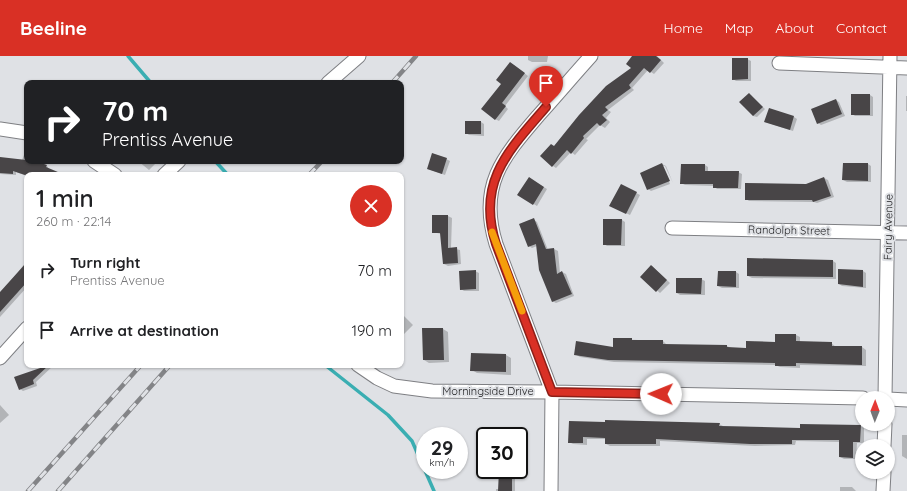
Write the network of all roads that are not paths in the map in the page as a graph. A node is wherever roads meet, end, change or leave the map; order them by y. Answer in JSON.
{"nodes":[{"id":1,"x":358,"y":56,"type":"edge"},
{"id":2,"x":591,"y":56,"type":"edge"},
{"id":3,"x":890,"y":62,"type":"edge"},
{"id":4,"x":779,"y":63,"type":"dead end"},
{"id":5,"x":907,"y":68,"type":"edge"},
{"id":6,"x":331,"y":80,"type":"edge"},
{"id":7,"x":0,"y":129,"type":"edge"},
{"id":8,"x":24,"y":133,"type":"edge"},
{"id":9,"x":98,"y":164,"type":"edge"},
{"id":10,"x":176,"y":164,"type":"edge"},
{"id":11,"x":110,"y":172,"type":"edge"},
{"id":12,"x":167,"y":172,"type":"edge"},
{"id":13,"x":672,"y":228,"type":"dead end"},
{"id":14,"x":888,"y":232,"type":"junction"},
{"id":15,"x":907,"y":233,"type":"edge"},
{"id":16,"x":24,"y":331,"type":"edge"},
{"id":17,"x":0,"y":358,"type":"edge"},
{"id":18,"x":362,"y":368,"type":"edge"},
{"id":19,"x":887,"y":391,"type":"edge"},
{"id":20,"x":552,"y":392,"type":"junction"},
{"id":21,"x":855,"y":398,"type":"edge"},
{"id":22,"x":895,"y":399,"type":"edge"},
{"id":23,"x":907,"y":400,"type":"edge"},
{"id":24,"x":884,"y":479,"type":"edge"},
{"id":25,"x":551,"y":491,"type":"edge"},
{"id":26,"x":883,"y":491,"type":"edge"}],
"edges":[{"from":1,"to":6,"type":"street"},
{"from":2,"to":20,"type":"street"},
{"from":3,"to":4,"type":"street"},
{"from":3,"to":5,"type":"street"},
{"from":3,"to":14,"type":"street","name":"Fairy Avenue"},
{"from":7,"to":8,"type":"street"},
{"from":9,"to":11,"type":"street"},
{"from":10,"to":12,"type":"street"},
{"from":13,"to":14,"type":"street","name":"Randolph Street"},
{"from":14,"to":15,"type":"street","name":"Randolph Street"},
{"from":14,"to":19,"type":"street","name":"Fairy Avenue"},
{"from":16,"to":17,"type":"street"},
{"from":18,"to":20,"type":"street","name":"Morningside Drive"},
{"from":20,"to":21,"type":"street","name":"Morningside Drive"},
{"from":20,"to":25,"type":"street"},
{"from":22,"to":23,"type":"street"},
{"from":24,"to":26,"type":"street"}]}
